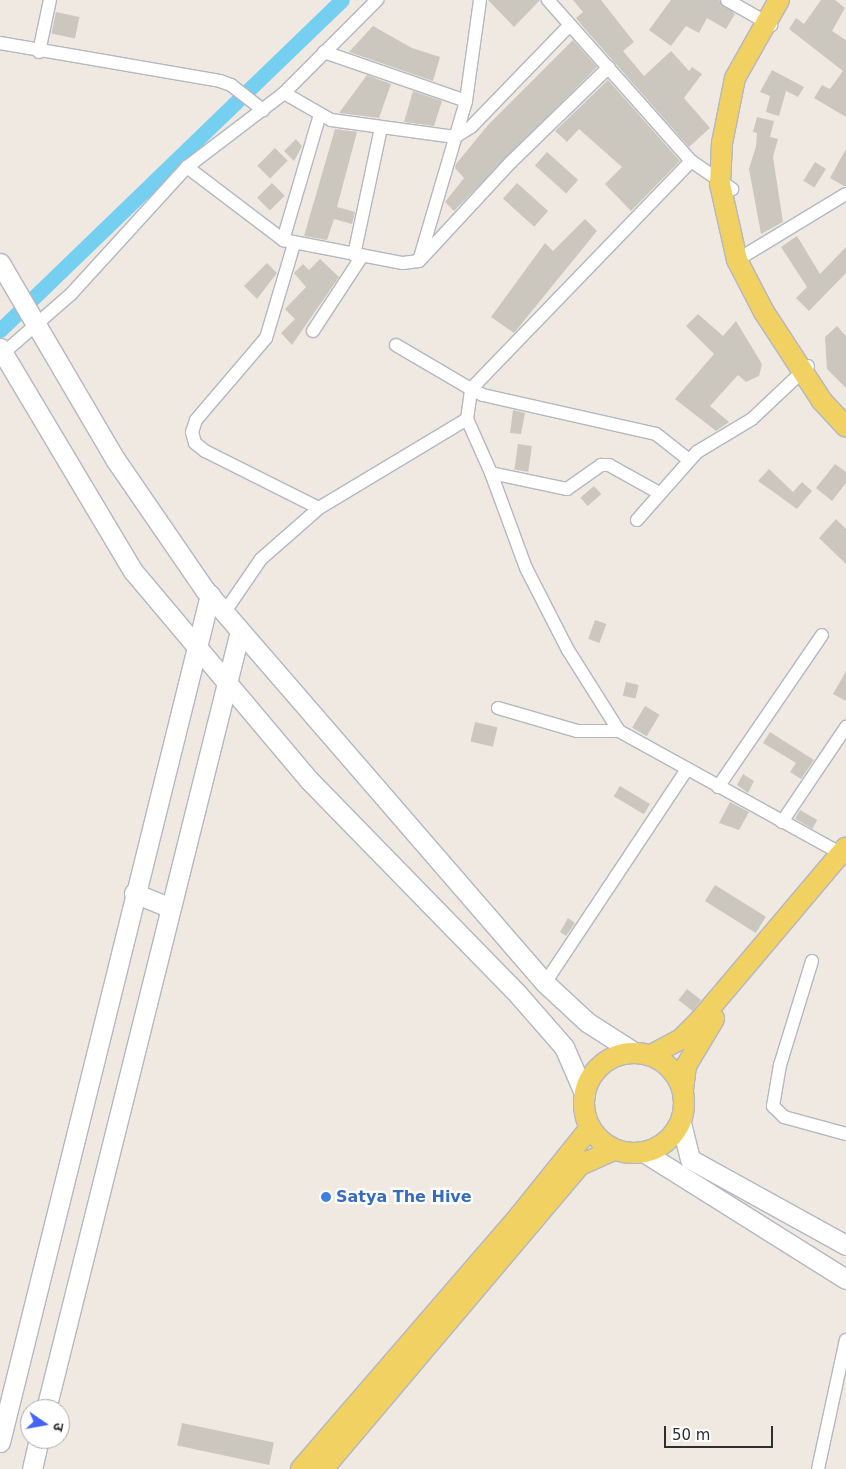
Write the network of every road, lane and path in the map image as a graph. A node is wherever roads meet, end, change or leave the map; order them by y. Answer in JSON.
{"nodes":[{"id":1,"x":50,"y":0,"type":"edge"},
{"id":2,"x":377,"y":0,"type":"edge"},
{"id":3,"x":480,"y":0,"type":"edge"},
{"id":4,"x":548,"y":0,"type":"edge"},
{"id":5,"x":727,"y":0,"type":"edge"},
{"id":6,"x":779,"y":0,"type":"edge"},
{"id":7,"x":791,"y":0,"type":"edge"},
{"id":8,"x":768,"y":24,"type":"junction"},
{"id":9,"x":570,"y":25,"type":"junction"},
{"id":10,"x":0,"y":43,"type":"edge"},
{"id":11,"x":39,"y":52,"type":"junction"},
{"id":12,"x":324,"y":52,"type":"junction"},
{"id":13,"x":609,"y":67,"type":"junction"},
{"id":14,"x":284,"y":93,"type":"junction"},
{"id":15,"x":466,"y":101,"type":"junction"},
{"id":16,"x":263,"y":110,"type":"junction"},
{"id":17,"x":320,"y":114,"type":"junction"},
{"id":18,"x":380,"y":128,"type":"junction"},
{"id":19,"x":455,"y":137,"type":"junction"},
{"id":20,"x":691,"y":161,"type":"junction"},
{"id":21,"x":187,"y":167,"type":"junction"},
{"id":22,"x":726,"y":187,"type":"junction"},
{"id":23,"x":846,"y":194,"type":"edge"},
{"id":24,"x":289,"y":242,"type":"junction"},
{"id":25,"x":358,"y":256,"type":"junction"},
{"id":26,"x":742,"y":257,"type":"junction"},
{"id":27,"x":419,"y":261,"type":"junction"},
{"id":28,"x":0,"y":263,"type":"edge"},
{"id":29,"x":33,"y":321,"type":"junction"},
{"id":30,"x":313,"y":331,"type":"dead end"},
{"id":31,"x":396,"y":345,"type":"dead end"},
{"id":32,"x":1,"y":352,"type":"edge"},
{"id":33,"x":806,"y":368,"type":"junction"},
{"id":34,"x":471,"y":389,"type":"junction"},
{"id":35,"x":846,"y":414,"type":"edge"},
{"id":36,"x":467,"y":419,"type":"junction"},
{"id":37,"x":846,"y":427,"type":"edge"},
{"id":38,"x":689,"y":460,"type":"junction"},
{"id":39,"x":491,"y":473,"type":"junction"},
{"id":40,"x":659,"y":493,"type":"junction"},
{"id":41,"x":319,"y":508,"type":"junction"},
{"id":42,"x":637,"y":520,"type":"dead end"},
{"id":43,"x":210,"y":595,"type":"junction"},
{"id":44,"x":224,"y":613,"type":"junction"},
{"id":45,"x":240,"y":631,"type":"junction"},
{"id":46,"x":822,"y":635,"type":"dead end"},
{"id":47,"x":194,"y":647,"type":"junction"},
{"id":48,"x":225,"y":683,"type":"junction"},
{"id":49,"x":498,"y":708,"type":"dead end"},
{"id":50,"x":846,"y":727,"type":"edge"},
{"id":51,"x":619,"y":731,"type":"junction"},
{"id":52,"x":687,"y":769,"type":"junction"},
{"id":53,"x":718,"y":787,"type":"junction"},
{"id":54,"x":782,"y":822,"type":"junction"},
{"id":55,"x":844,"y":856,"type":"edge"},
{"id":56,"x":134,"y":893,"type":"junction"},
{"id":57,"x":169,"y":907,"type":"junction"},
{"id":58,"x":796,"y":915,"type":"junction"},
{"id":59,"x":812,"y":960,"type":"dead end"},
{"id":60,"x":545,"y":983,"type":"junction"},
{"id":61,"x":642,"y":1054,"type":"junction"},
{"id":62,"x":683,"y":1090,"type":"junction"},
{"id":63,"x":584,"y":1095,"type":"junction"},
{"id":64,"x":681,"y":1122,"type":"junction"},
{"id":65,"x":590,"y":1128,"type":"junction"},
{"id":66,"x":846,"y":1134,"type":"edge"},
{"id":67,"x":613,"y":1150,"type":"junction"},
{"id":68,"x":645,"y":1153,"type":"junction"},
{"id":69,"x":846,"y":1245,"type":"edge"},
{"id":70,"x":846,"y":1279,"type":"edge"},
{"id":71,"x":846,"y":1340,"type":"edge"},
{"id":72,"x":48,"y":1399,"type":"edge"},
{"id":73,"x":0,"y":1442,"type":"edge"},
{"id":74,"x":37,"y":1449,"type":"edge"},
{"id":75,"x":32,"y":1469,"type":"edge"},
{"id":76,"x":301,"y":1469,"type":"edge"},
{"id":77,"x":323,"y":1469,"type":"edge"},
{"id":78,"x":818,"y":1469,"type":"edge"}],
"edges":[{"from":1,"to":11,"type":"street"},
{"from":2,"to":12,"type":"street"},
{"from":3,"to":15,"type":"street"},
{"from":4,"to":9,"type":"street"},
{"from":5,"to":8,"type":"street"},
{"from":6,"to":8,"type":"main road"},
{"from":7,"to":8,"type":"main road"},
{"from":8,"to":22,"type":"main road"},
{"from":9,"to":13,"type":"street"},
{"from":9,"to":19,"type":"street"},
{"from":10,"to":11,"type":"street"},
{"from":11,"to":16,"type":"street"},
{"from":12,"to":14,"type":"street"},
{"from":12,"to":15,"type":"street"},
{"from":13,"to":20,"type":"street"},
{"from":13,"to":27,"type":"street"},
{"from":14,"to":16,"type":"street"},
{"from":14,"to":17,"type":"street"},
{"from":15,"to":19,"type":"street"},
{"from":16,"to":21,"type":"street"},
{"from":17,"to":18,"type":"street"},
{"from":17,"to":24,"type":"street"},
{"from":18,"to":19,"type":"street"},
{"from":18,"to":25,"type":"street"},
{"from":19,"to":27,"type":"street"},
{"from":20,"to":22,"type":"street"},
{"from":20,"to":34,"type":"street"},
{"from":21,"to":24,"type":"street"},
{"from":21,"to":29,"type":"street"},
{"from":22,"to":26,"type":"main road"},
{"from":23,"to":26,"type":"street"},
{"from":24,"to":25,"type":"street"},
{"from":24,"to":41,"type":"street"},
{"from":25,"to":27,"type":"street"},
{"from":25,"to":30,"type":"street"},
{"from":26,"to":33,"type":"main road"},
{"from":28,"to":29,"type":"street"},
{"from":29,"to":32,"type":"street"},
{"from":29,"to":43,"type":"street"},
{"from":31,"to":34,"type":"street"},
{"from":32,"to":47,"type":"street"},
{"from":33,"to":35,"type":"main road"},
{"from":33,"to":37,"type":"main road"},
{"from":33,"to":38,"type":"street"},
{"from":34,"to":36,"type":"street"},
{"from":34,"to":38,"type":"street"},
{"from":36,"to":39,"type":"street"},
{"from":36,"to":41,"type":"street"},
{"from":38,"to":40,"type":"street"},
{"from":39,"to":40,"type":"street"},
{"from":39,"to":51,"type":"street"},
{"from":40,"to":42,"type":"street"},
{"from":41,"to":44,"type":"street"},
{"from":43,"to":44,"type":"street"},
{"from":43,"to":47,"type":"street"},
{"from":44,"to":45,"type":"street"},
{"from":45,"to":48,"type":"street"},
{"from":45,"to":60,"type":"street"},
{"from":46,"to":53,"type":"street"},
{"from":47,"to":48,"type":"street"},
{"from":47,"to":56,"type":"street"},
{"from":48,"to":57,"type":"street"},
{"from":48,"to":63,"type":"street"},
{"from":49,"to":51,"type":"street"},
{"from":50,"to":54,"type":"street"},
{"from":51,"to":52,"type":"street"},
{"from":52,"to":53,"type":"street"},
{"from":52,"to":60,"type":"street"},
{"from":53,"to":54,"type":"street"},
{"from":54,"to":55,"type":"street"},
{"from":55,"to":58,"type":"main road"},
{"from":56,"to":57,"type":"street"},
{"from":56,"to":73,"type":"street"},
{"from":57,"to":72,"type":"street"},
{"from":58,"to":61,"type":"main road"},
{"from":58,"to":62,"type":"main road"},
{"from":59,"to":66,"type":"street"},
{"from":60,"to":61,"type":"street"},
{"from":61,"to":62,"type":"main road"},
{"from":61,"to":63,"type":"main road"},
{"from":62,"to":64,"type":"main road"},
{"from":63,"to":65,"type":"main road"},
{"from":64,"to":68,"type":"main road"},
{"from":64,"to":69,"type":"street"},
{"from":65,"to":67,"type":"main road"},
{"from":65,"to":76,"type":"main road"},
{"from":67,"to":68,"type":"main road"},
{"from":67,"to":77,"type":"main road"},
{"from":68,"to":70,"type":"street"},
{"from":71,"to":78,"type":"street"},
{"from":74,"to":75,"type":"street"}]}
